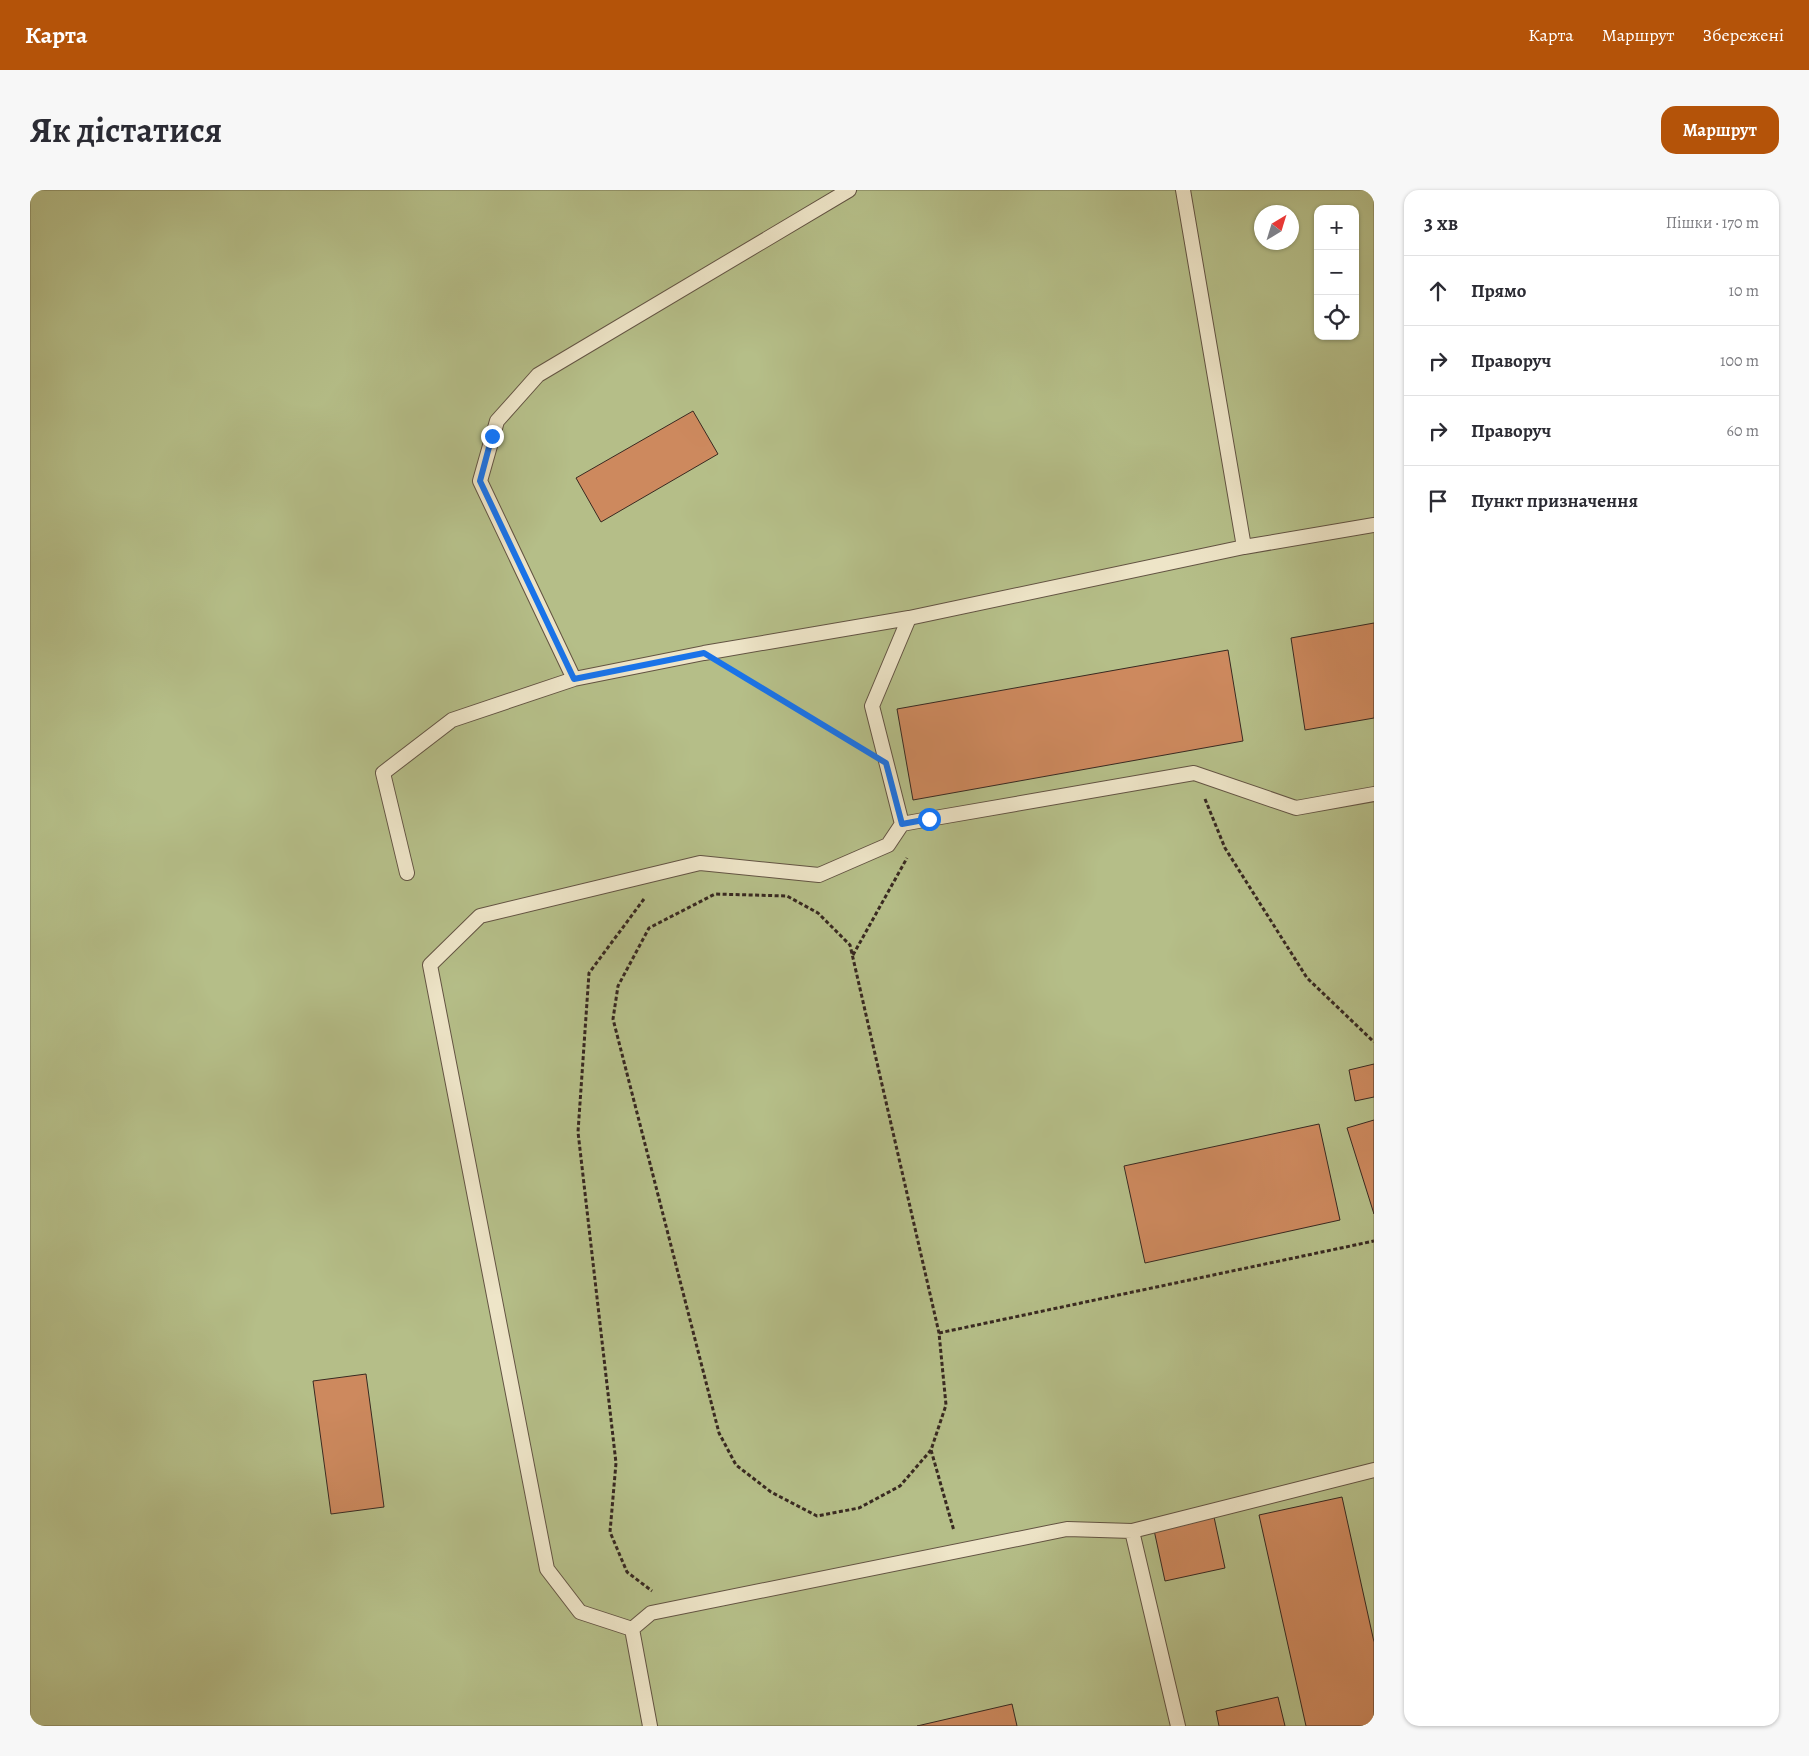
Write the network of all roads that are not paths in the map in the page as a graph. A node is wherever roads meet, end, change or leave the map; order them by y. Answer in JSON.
{"nodes":[{"id":1,"x":848,"y":190,"type":"edge"},
{"id":2,"x":1183,"y":190,"type":"edge"},
{"id":3,"x":1374,"y":525,"type":"edge"},
{"id":4,"x":1244,"y":548,"type":"junction"},
{"id":5,"x":909,"y":618,"type":"junction"},
{"id":6,"x":574,"y":679,"type":"junction"},
{"id":7,"x":1374,"y":794,"type":"edge"},
{"id":8,"x":902,"y":824,"type":"junction"},
{"id":9,"x":407,"y":873,"type":"dead end"},
{"id":10,"x":1374,"y":1470,"type":"edge"},
{"id":11,"x":1132,"y":1531,"type":"junction"},
{"id":12,"x":632,"y":1629,"type":"junction"},
{"id":13,"x":650,"y":1726,"type":"edge"},
{"id":14,"x":1178,"y":1726,"type":"edge"}],
"edges":[{"from":1,"to":6,"type":"lane"},
{"from":2,"to":4,"type":"lane"},
{"from":3,"to":4,"type":"lane"},
{"from":4,"to":5,"type":"lane"},
{"from":5,"to":6,"type":"lane"},
{"from":5,"to":8,"type":"lane"},
{"from":6,"to":9,"type":"lane"},
{"from":7,"to":8,"type":"lane"},
{"from":8,"to":12,"type":"lane"},
{"from":10,"to":11,"type":"lane"},
{"from":11,"to":12,"type":"lane"},
{"from":11,"to":14,"type":"lane"},
{"from":12,"to":13,"type":"lane"}]}
